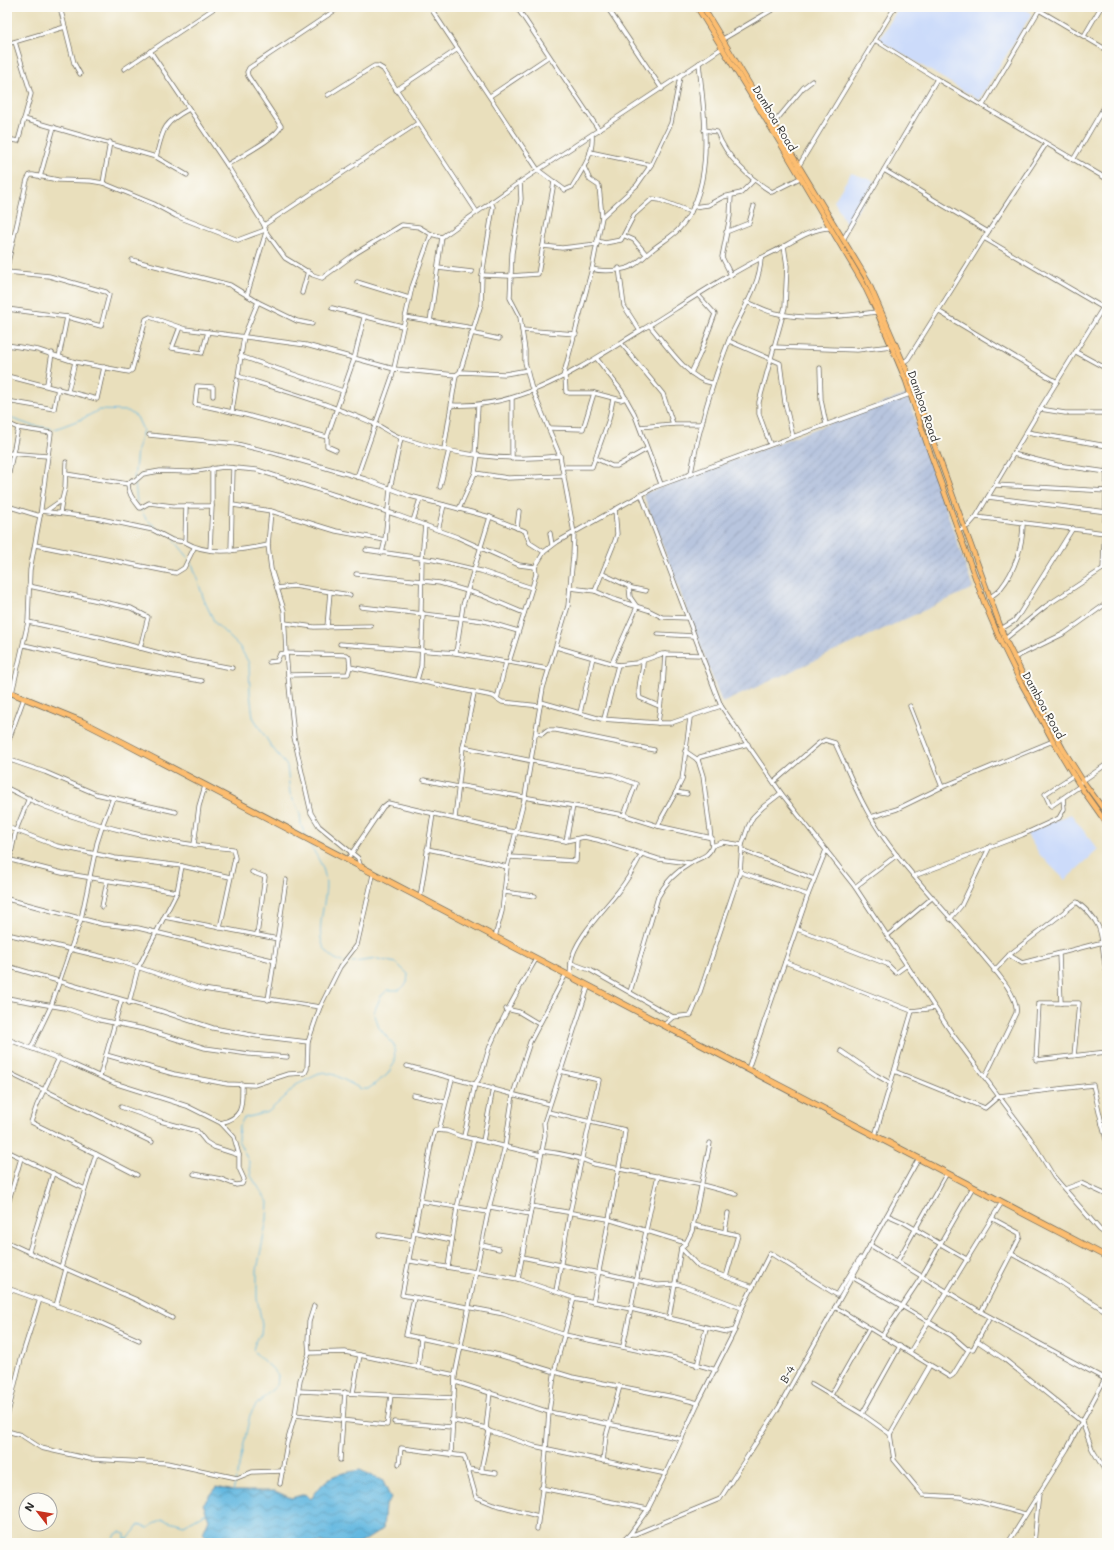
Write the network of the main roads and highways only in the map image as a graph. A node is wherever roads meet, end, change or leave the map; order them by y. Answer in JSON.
{"nodes":[{"id":1,"x":697,"y":7,"type":"edge"},
{"id":2,"x":703,"y":7,"type":"edge"},
{"id":3,"x":798,"y":168,"type":"junction"},
{"id":4,"x":918,"y":407,"type":"junction"},
{"id":5,"x":948,"y":482,"type":"junction"},
{"id":6,"x":942,"y":485,"type":"junction"},
{"id":7,"x":9,"y":692,"type":"edge"},
{"id":8,"x":1080,"y":784,"type":"junction"},
{"id":9,"x":1107,"y":814,"type":"edge"},
{"id":10,"x":1107,"y":824,"type":"edge"},
{"id":11,"x":1107,"y":1257,"type":"edge"}],
"edges":[{"from":1,"to":3,"type":"main road","name":"Damboa Road"},
{"from":2,"to":3,"type":"main road","name":"Damboa Road"},
{"from":3,"to":4,"type":"main road","name":"Damboa Road"},
{"from":3,"to":4,"type":"main road","name":"Damboa Road"},
{"from":4,"to":5,"type":"main road","name":"Damboa Road"},
{"from":4,"to":6,"type":"main road","name":"Damboa Road"},
{"from":5,"to":6,"type":"main road"},
{"from":5,"to":8,"type":"main road","name":"Damboa Road"},
{"from":6,"to":8,"type":"main road","name":"Damboa Road"},
{"from":7,"to":11,"type":"highway"},
{"from":8,"to":9,"type":"main road","name":"Damboa Road"},
{"from":8,"to":10,"type":"main road","name":"Damboa Road"}]}
